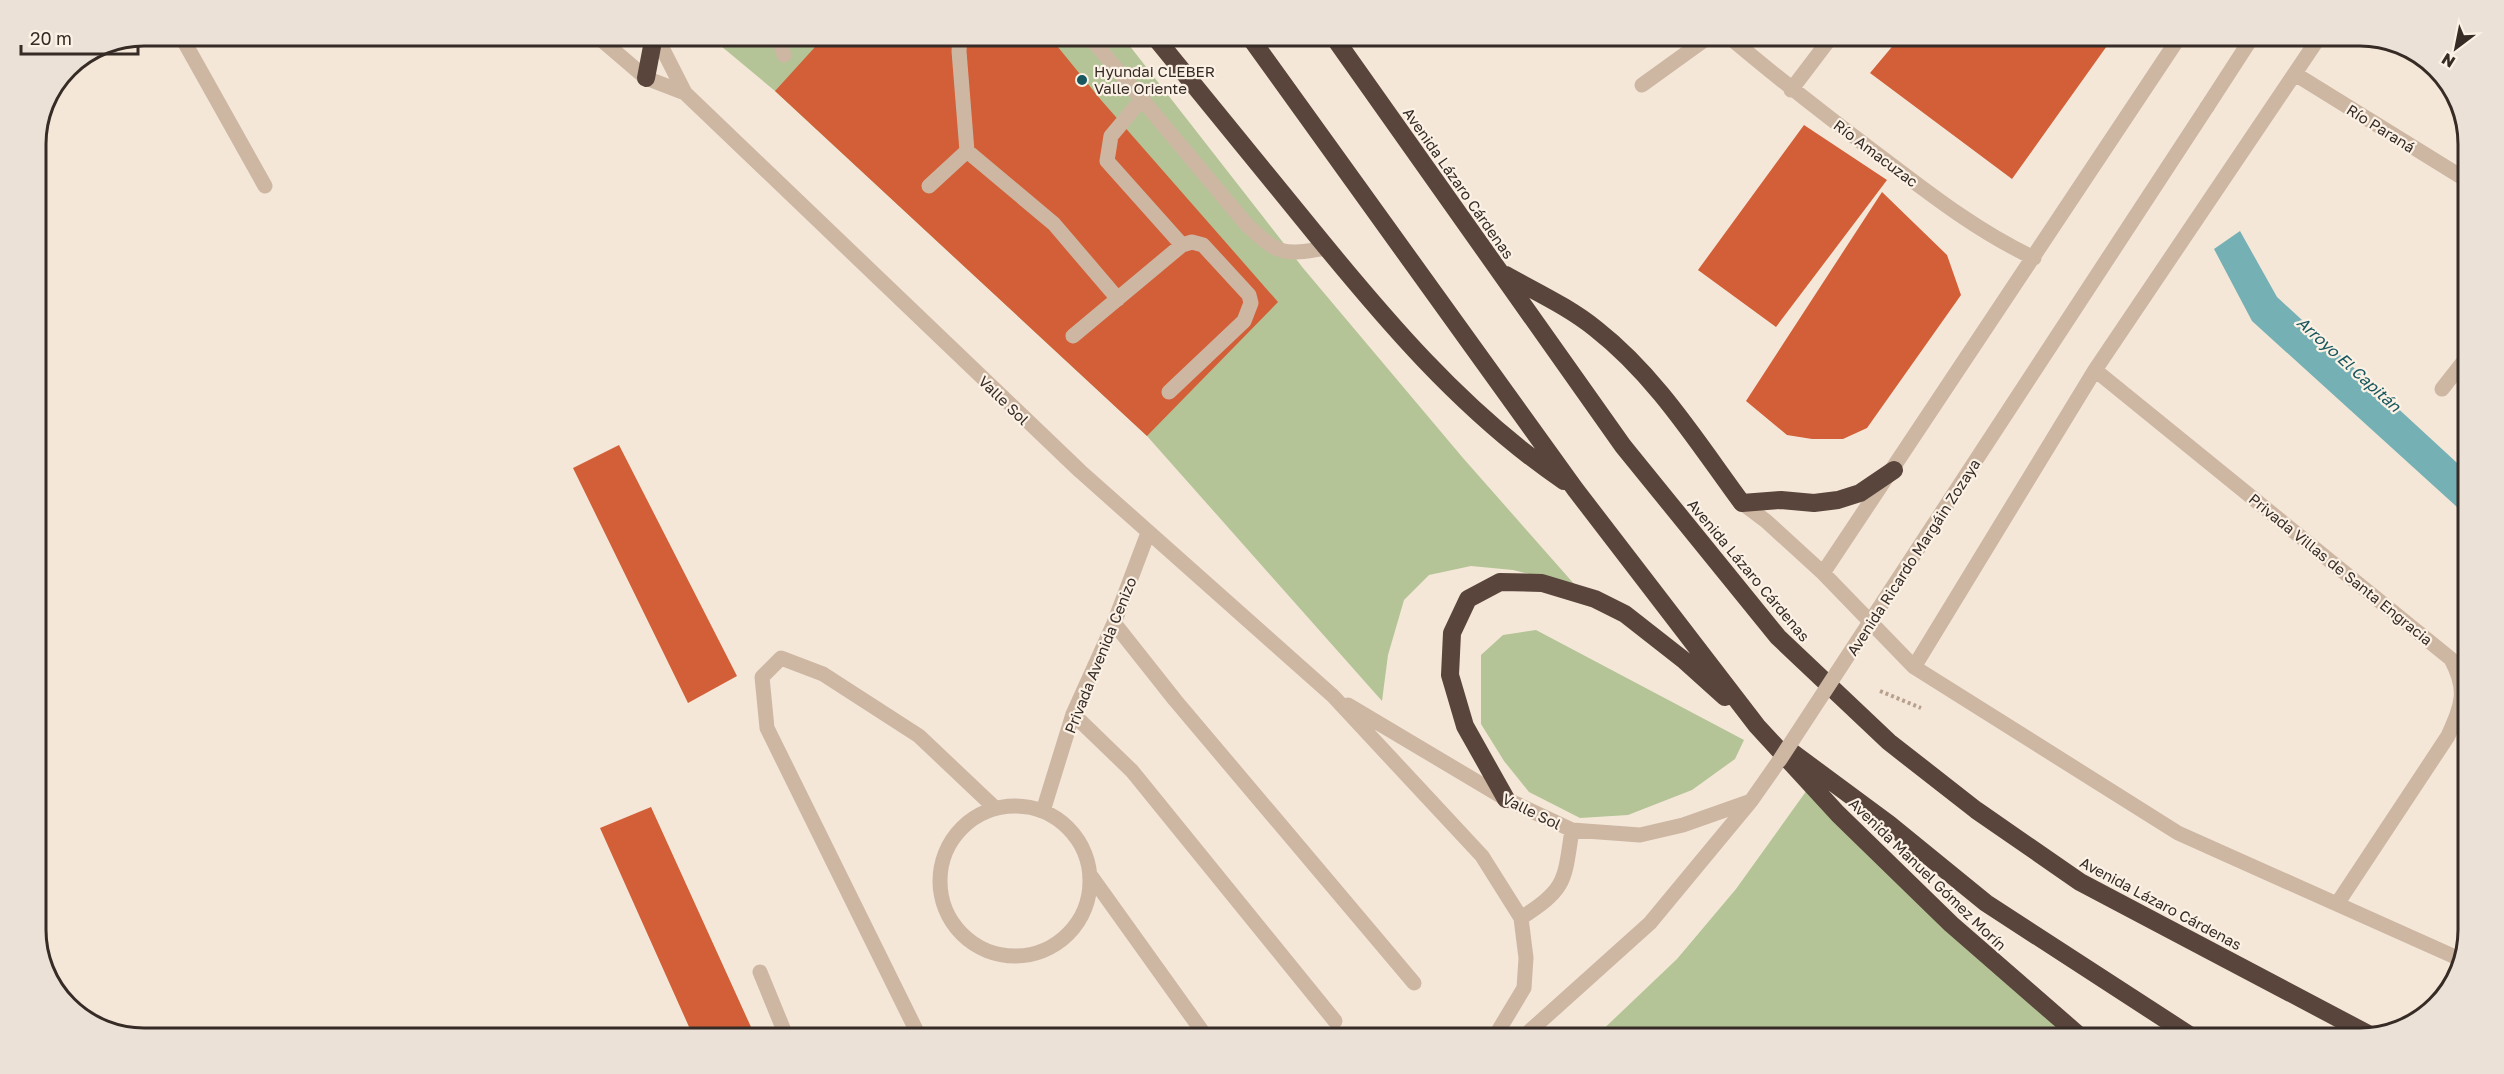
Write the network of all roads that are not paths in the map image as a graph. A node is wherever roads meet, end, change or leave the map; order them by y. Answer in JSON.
{"nodes":[{"id":1,"x":187,"y":46,"type":"edge"},
{"id":2,"x":609,"y":46,"type":"edge"},
{"id":3,"x":653,"y":46,"type":"edge"},
{"id":4,"x":660,"y":46,"type":"edge"},
{"id":5,"x":781,"y":46,"type":"edge"},
{"id":6,"x":959,"y":46,"type":"edge"},
{"id":7,"x":1098,"y":46,"type":"edge"},
{"id":8,"x":1162,"y":46,"type":"edge"},
{"id":9,"x":1256,"y":46,"type":"edge"},
{"id":10,"x":1340,"y":46,"type":"edge"},
{"id":11,"x":1696,"y":46,"type":"edge"},
{"id":12,"x":1740,"y":46,"type":"edge"},
{"id":13,"x":1824,"y":46,"type":"edge"},
{"id":14,"x":2173,"y":46,"type":"edge"},
{"id":15,"x":2247,"y":46,"type":"edge"},
{"id":16,"x":2313,"y":46,"type":"edge"},
{"id":17,"x":784,"y":55,"type":"dead end"},
{"id":18,"x":2295,"y":74,"type":"junction"},
{"id":19,"x":646,"y":78,"type":"junction"},
{"id":20,"x":1641,"y":85,"type":"dead end"},
{"id":21,"x":1791,"y":90,"type":"junction"},
{"id":22,"x":685,"y":93,"type":"junction"},
{"id":23,"x":1143,"y":98,"type":"junction"},
{"id":24,"x":967,"y":151,"type":"junction"},
{"id":25,"x":2457,"y":174,"type":"edge"},
{"id":26,"x":265,"y":186,"type":"dead end"},
{"id":27,"x":929,"y":186,"type":"dead end"},
{"id":28,"x":1182,"y":245,"type":"junction"},
{"id":29,"x":1327,"y":248,"type":"junction"},
{"id":30,"x":2034,"y":258,"type":"junction"},
{"id":31,"x":1501,"y":273,"type":"junction"},
{"id":32,"x":1118,"y":299,"type":"junction"},
{"id":33,"x":1073,"y":336,"type":"dead end"},
{"id":34,"x":2095,"y":370,"type":"junction"},
{"id":35,"x":2457,"y":370,"type":"edge"},
{"id":36,"x":2442,"y":389,"type":"dead end"},
{"id":37,"x":1169,"y":392,"type":"dead end"},
{"id":38,"x":1894,"y":470,"type":"junction"},
{"id":39,"x":1575,"y":489,"type":"junction"},
{"id":40,"x":1742,"y":503,"type":"junction"},
{"id":41,"x":1148,"y":533,"type":"junction"},
{"id":42,"x":1823,"y":573,"type":"junction"},
{"id":43,"x":1114,"y":623,"type":"junction"},
{"id":44,"x":1914,"y":667,"type":"junction"},
{"id":45,"x":2458,"y":672,"type":"edge"},
{"id":46,"x":1334,"y":696,"type":"junction"},
{"id":47,"x":2458,"y":713,"type":"edge"},
{"id":48,"x":1073,"y":714,"type":"junction"},
{"id":49,"x":1757,"y":726,"type":"junction"},
{"id":50,"x":1506,"y":799,"type":"junction"},
{"id":51,"x":1751,"y":801,"type":"junction"},
{"id":52,"x":995,"y":808,"type":"junction"},
{"id":53,"x":1043,"y":811,"type":"junction"},
{"id":54,"x":1572,"y":830,"type":"junction"},
{"id":55,"x":1091,"y":876,"type":"junction"},
{"id":56,"x":2337,"y":904,"type":"junction"},
{"id":57,"x":1521,"y":918,"type":"junction"},
{"id":58,"x":2454,"y":956,"type":"edge"},
{"id":59,"x":760,"y":972,"type":"dead end"},
{"id":60,"x":1414,"y":983,"type":"dead end"},
{"id":61,"x":1335,"y":1021,"type":"dead end"},
{"id":62,"x":783,"y":1028,"type":"edge"},
{"id":63,"x":915,"y":1028,"type":"edge"},
{"id":64,"x":1200,"y":1028,"type":"edge"},
{"id":65,"x":1500,"y":1028,"type":"edge"},
{"id":66,"x":1533,"y":1028,"type":"edge"},
{"id":67,"x":2071,"y":1028,"type":"edge"},
{"id":68,"x":2179,"y":1028,"type":"edge"},
{"id":69,"x":2357,"y":1028,"type":"edge"}],
"edges":[{"from":1,"to":26,"type":"street"},
{"from":2,"to":19,"type":"street"},
{"from":3,"to":19,"type":"highway"},
{"from":4,"to":22,"type":"street"},
{"from":5,"to":17,"type":"street"},
{"from":6,"to":24,"type":"street"},
{"from":7,"to":23,"type":"street"},
{"from":8,"to":29,"type":"highway"},
{"from":9,"to":39,"type":"highway"},
{"from":10,"to":31,"type":"highway","name":"Avenida Lázaro Cárdenas"},
{"from":11,"to":20,"type":"street"},
{"from":12,"to":21,"type":"street","name":"Río Amacuzac"},
{"from":13,"to":21,"type":"street"},
{"from":14,"to":30,"type":"street"},
{"from":15,"to":51,"type":"street","name":"Avenida Ricardo Margáin Zozaya","bridge":true},
{"from":16,"to":18,"type":"street"},
{"from":18,"to":25,"type":"street","name":"Río Paraná"},
{"from":18,"to":34,"type":"street"},
{"from":19,"to":22,"type":"street"},
{"from":21,"to":30,"type":"street","name":"Río Amacuzac"},
{"from":22,"to":41,"type":"street","name":"Valle Sol"},
{"from":23,"to":28,"type":"street"},
{"from":23,"to":29,"type":"street"},
{"from":24,"to":27,"type":"street"},
{"from":24,"to":32,"type":"street"},
{"from":28,"to":32,"type":"street"},
{"from":28,"to":37,"type":"street"},
{"from":29,"to":39,"type":"highway"},
{"from":30,"to":38,"type":"street"},
{"from":31,"to":40,"type":"highway"},
{"from":31,"to":69,"type":"highway","name":"Avenida Lázaro Cárdenas"},
{"from":32,"to":33,"type":"street"},
{"from":34,"to":44,"type":"street"},
{"from":34,"to":45,"type":"street","name":"Privada Villas de Santa Engracia"},
{"from":35,"to":36,"type":"street"},
{"from":38,"to":40,"type":"highway"},
{"from":38,"to":42,"type":"street"},
{"from":39,"to":49,"type":"highway"},
{"from":40,"to":42,"type":"street"},
{"from":41,"to":43,"type":"street","name":"Privada Avenida Cenizo"},
{"from":41,"to":46,"type":"street","name":"Valle Sol"},
{"from":42,"to":44,"type":"street"},
{"from":43,"to":48,"type":"street","name":"Privada Avenida Cenizo"},
{"from":43,"to":60,"type":"street"},
{"from":44,"to":56,"type":"street"},
{"from":46,"to":50,"type":"street","name":"Valle Sol"},
{"from":46,"to":57,"type":"street","name":"Valle Sol"},
{"from":47,"to":56,"type":"street","name":"Privada Villas de Santa Engracia"},
{"from":48,"to":53,"type":"street","name":"Privada Avenida Cenizo"},
{"from":48,"to":61,"type":"street"},
{"from":49,"to":50,"type":"highway"},
{"from":49,"to":67,"type":"highway","name":"Avenida Manuel Gómez Morín"},
{"from":49,"to":68,"type":"highway"},
{"from":50,"to":54,"type":"street","name":"Valle Sol"},
{"from":51,"to":54,"type":"street","name":"Valle Sol"},
{"from":51,"to":66,"type":"street","name":"Avenida Ricardo Margáin Zozaya"},
{"from":52,"to":53,"type":"street"},
{"from":52,"to":55,"type":"street"},
{"from":52,"to":63,"type":"street"},
{"from":53,"to":55,"type":"street"},
{"from":54,"to":57,"type":"street"},
{"from":55,"to":64,"type":"street"},
{"from":56,"to":58,"type":"street"},
{"from":57,"to":65,"type":"street","name":"Valle Sol"},
{"from":59,"to":62,"type":"street"}]}
